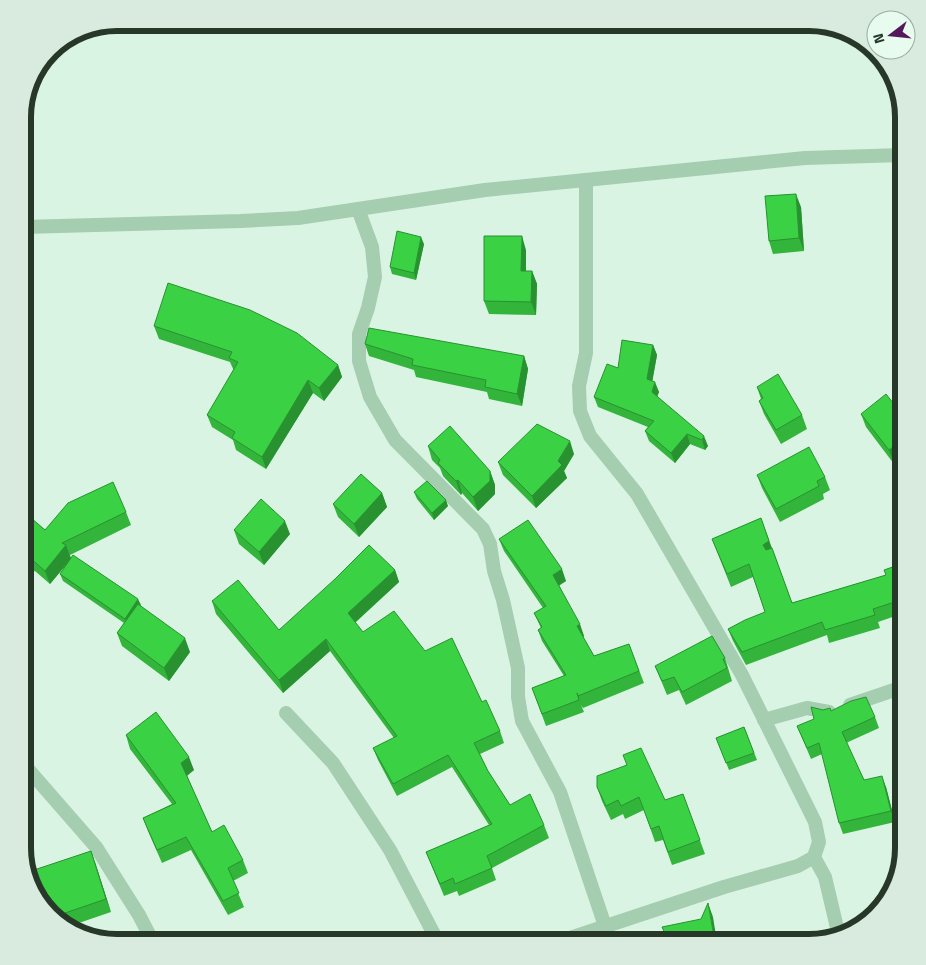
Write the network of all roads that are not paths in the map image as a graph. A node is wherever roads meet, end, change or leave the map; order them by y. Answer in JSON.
{"nodes":[{"id":1,"x":895,"y":156,"type":"edge"},
{"id":2,"x":586,"y":180,"type":"junction"},
{"id":3,"x":358,"y":209,"type":"junction"},
{"id":4,"x":31,"y":227,"type":"edge"},
{"id":5,"x":895,"y":690,"type":"edge"},
{"id":6,"x":286,"y":713,"type":"dead end"},
{"id":7,"x":764,"y":720,"type":"junction"},
{"id":8,"x":31,"y":772,"type":"edge"},
{"id":9,"x":814,"y":857,"type":"junction"},
{"id":10,"x":605,"y":926,"type":"junction"},
{"id":11,"x":837,"y":928,"type":"edge"},
{"id":12,"x":149,"y":934,"type":"edge"},
{"id":13,"x":434,"y":934,"type":"edge"},
{"id":14,"x":582,"y":934,"type":"edge"}],
"edges":[{"from":1,"to":2,"type":"street"},
{"from":2,"to":3,"type":"street"},
{"from":2,"to":7,"type":"street"},
{"from":3,"to":4,"type":"street"},
{"from":3,"to":10,"type":"street"},
{"from":5,"to":7,"type":"street"},
{"from":6,"to":13,"type":"street"},
{"from":7,"to":9,"type":"street"},
{"from":8,"to":12,"type":"street"},
{"from":9,"to":10,"type":"street"},
{"from":9,"to":11,"type":"street"},
{"from":10,"to":14,"type":"street"}]}
